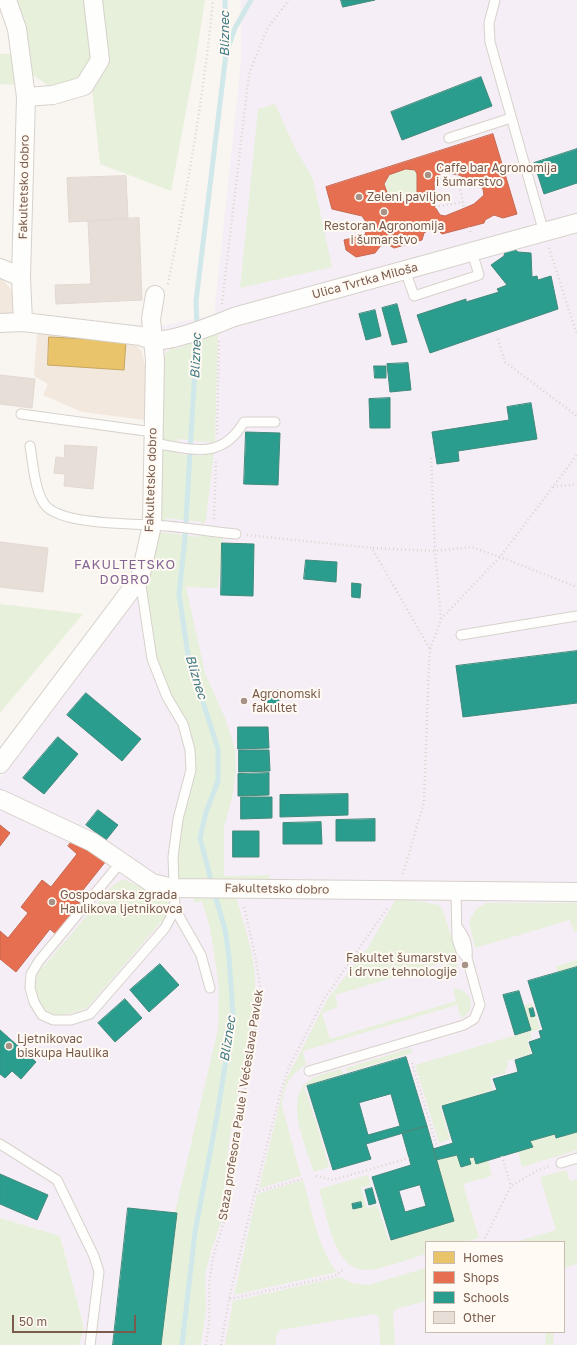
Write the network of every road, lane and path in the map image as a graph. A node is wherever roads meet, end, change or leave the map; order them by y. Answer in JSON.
{"nodes":[{"id":1,"x":7,"y":0,"type":"edge"},
{"id":2,"x":93,"y":0,"type":"edge"},
{"id":3,"x":213,"y":0,"type":"edge"},
{"id":4,"x":289,"y":0,"type":"edge"},
{"id":5,"x":495,"y":0,"type":"edge"},
{"id":6,"x":26,"y":97,"type":"junction"},
{"id":7,"x":511,"y":118,"type":"junction"},
{"id":8,"x":449,"y":138,"type":"dead end"},
{"id":9,"x":457,"y":174,"type":"dead end"},
{"id":10,"x":436,"y":177,"type":"dead end"},
{"id":11,"x":458,"y":180,"type":"junction"},
{"id":12,"x":463,"y":202,"type":"junction"},
{"id":13,"x":435,"y":207,"type":"dead end"},
{"id":14,"x":464,"y":208,"type":"dead end"},
{"id":15,"x":577,"y":223,"type":"edge"},
{"id":16,"x":544,"y":233,"type":"junction"},
{"id":17,"x":472,"y":252,"type":"junction"},
{"id":18,"x":0,"y":268,"type":"edge"},
{"id":19,"x":405,"y":270,"type":"junction"},
{"id":20,"x":21,"y":277,"type":"junction"},
{"id":21,"x":155,"y":295,"type":"joint"},
{"id":22,"x":23,"y":322,"type":"junction"},
{"id":23,"x":0,"y":323,"type":"edge"},
{"id":24,"x":215,"y":325,"type":"junction"},
{"id":25,"x":577,"y":336,"type":"edge"},
{"id":26,"x":498,"y":339,"type":"dead end"},
{"id":27,"x":154,"y":341,"type":"junction"},
{"id":28,"x":21,"y":414,"type":"dead end"},
{"id":29,"x":577,"y":416,"type":"edge"},
{"id":30,"x":275,"y":422,"type":"dead end"},
{"id":31,"x":153,"y":437,"type":"junction"},
{"id":32,"x":30,"y":446,"type":"dead end"},
{"id":33,"x":216,"y":448,"type":"junction"},
{"id":34,"x":577,"y":455,"type":"edge"},
{"id":35,"x":431,"y":458,"type":"dead end"},
{"id":36,"x":577,"y":484,"type":"edge"},
{"id":37,"x":552,"y":487,"type":"junction"},
{"id":38,"x":159,"y":526,"type":"junction"},
{"id":39,"x":213,"y":532,"type":"junction"},
{"id":40,"x":236,"y":534,"type":"joint"},
{"id":41,"x":372,"y":548,"type":"junction"},
{"id":42,"x":435,"y":551,"type":"junction"},
{"id":43,"x":500,"y":557,"type":"junction"},
{"id":44,"x":140,"y":578,"type":"junction"},
{"id":45,"x":577,"y":587,"type":"edge"},
{"id":46,"x":577,"y":616,"type":"edge"},
{"id":47,"x":442,"y":619,"type":"junction"},
{"id":48,"x":461,"y":635,"type":"dead end"},
{"id":49,"x":430,"y":650,"type":"junction"},
{"id":50,"x":0,"y":764,"type":"edge"},
{"id":51,"x":0,"y":799,"type":"edge"},
{"id":52,"x":121,"y":862,"type":"junction"},
{"id":53,"x":402,"y":877,"type":"dead end"},
{"id":54,"x":173,"y":888,"type":"junction"},
{"id":55,"x":233,"y":889,"type":"junction"},
{"id":56,"x":456,"y":892,"type":"junction"},
{"id":57,"x":577,"y":892,"type":"edge"},
{"id":58,"x":390,"y":904,"type":"dead end"},
{"id":59,"x":175,"y":909,"type":"junction"},
{"id":60,"x":210,"y":988,"type":"dead end"},
{"id":61,"x":412,"y":1063,"type":"dead end"},
{"id":62,"x":309,"y":1071,"type":"dead end"},
{"id":63,"x":0,"y":1144,"type":"edge"},
{"id":64,"x":437,"y":1148,"type":"dead end"},
{"id":65,"x":502,"y":1156,"type":"dead end"},
{"id":66,"x":409,"y":1158,"type":"dead end"},
{"id":67,"x":577,"y":1158,"type":"edge"},
{"id":68,"x":561,"y":1163,"type":"joint"},
{"id":69,"x":316,"y":1176,"type":"dead end"},
{"id":70,"x":302,"y":1179,"type":"dead end"},
{"id":71,"x":511,"y":1186,"type":"junction"},
{"id":72,"x":255,"y":1192,"type":"junction"},
{"id":73,"x":484,"y":1241,"type":"edge"},
{"id":74,"x":344,"y":1269,"type":"dead end"},
{"id":75,"x":229,"y":1299,"type":"junction"},
{"id":76,"x":90,"y":1345,"type":"edge"},
{"id":77,"x":206,"y":1345,"type":"edge"},
{"id":78,"x":222,"y":1345,"type":"edge"}],
"edges":[{"from":1,"to":6,"type":"street","name":"Fakultetsko dobro"},
{"from":2,"to":6,"type":"street"},
{"from":3,"to":21,"type":"path"},
{"from":4,"to":24,"type":"path"},
{"from":5,"to":7,"type":"lane"},
{"from":6,"to":20,"type":"street","name":"Fakultetsko dobro"},
{"from":7,"to":8,"type":"lane"},
{"from":7,"to":16,"type":"lane"},
{"from":9,"to":11,"type":"path"},
{"from":10,"to":11,"type":"path"},
{"from":11,"to":12,"type":"path"},
{"from":12,"to":13,"type":"path"},
{"from":12,"to":14,"type":"path"},
{"from":15,"to":16,"type":"street","name":"Ulica Tvrtka Miloša"},
{"from":16,"to":17,"type":"street","name":"Ulica Tvrtka Miloša"},
{"from":16,"to":25,"type":"path"},
{"from":17,"to":19,"type":"street","name":"Ulica Tvrtka Miloša"},
{"from":17,"to":19,"type":"lane"},
{"from":18,"to":20,"type":"street"},
{"from":19,"to":24,"type":"street","name":"Ulica Tvrtka Miloša"},
{"from":20,"to":22,"type":"street","name":"Fakultetsko dobro"},
{"from":21,"to":27,"type":"street","name":"Fakultetsko dobro"},
{"from":22,"to":23,"type":"street"},
{"from":22,"to":27,"type":"street"},
{"from":24,"to":27,"type":"street","name":"Ulica Tvrtka Miloša"},
{"from":24,"to":33,"type":"path"},
{"from":26,"to":29,"type":"path"},
{"from":27,"to":31,"type":"street","name":"Fakultetsko dobro"},
{"from":28,"to":31,"type":"lane"},
{"from":30,"to":33,"type":"lane"},
{"from":31,"to":33,"type":"lane"},
{"from":31,"to":38,"type":"street","name":"Fakultetsko dobro"},
{"from":32,"to":38,"type":"lane"},
{"from":33,"to":39,"type":"path"},
{"from":34,"to":37,"type":"path"},
{"from":35,"to":42,"type":"path"},
{"from":36,"to":37,"type":"path"},
{"from":37,"to":43,"type":"path"},
{"from":38,"to":39,"type":"lane"},
{"from":38,"to":44,"type":"street","name":"Fakultetsko dobro"},
{"from":39,"to":40,"type":"lane"},
{"from":40,"to":41,"type":"path"},
{"from":41,"to":42,"type":"path"},
{"from":41,"to":49,"type":"path"},
{"from":42,"to":43,"type":"path"},
{"from":42,"to":47,"type":"path"},
{"from":43,"to":45,"type":"path"},
{"from":43,"to":47,"type":"path"},
{"from":44,"to":50,"type":"street","name":"Fakultetsko dobro"},
{"from":44,"to":54,"type":"lane"},
{"from":46,"to":48,"type":"lane"},
{"from":47,"to":49,"type":"path"},
{"from":49,"to":53,"type":"path"},
{"from":51,"to":52,"type":"street","name":"Fakultetsko dobro"},
{"from":52,"to":54,"type":"street","name":"Fakultetsko dobro"},
{"from":52,"to":59,"type":"lane"},
{"from":54,"to":55,"type":"street","name":"Fakultetsko dobro"},
{"from":54,"to":59,"type":"lane"},
{"from":55,"to":56,"type":"street","name":"Fakultetsko dobro"},
{"from":55,"to":77,"type":"path","name":"Staza profesora Paule i Većeslava Pavlek"},
{"from":56,"to":57,"type":"street","name":"Fakultetsko dobro"},
{"from":56,"to":62,"type":"lane"},
{"from":58,"to":72,"type":"path"},
{"from":59,"to":60,"type":"lane"},
{"from":61,"to":64,"type":"path"},
{"from":63,"to":76,"type":"lane"},
{"from":65,"to":71,"type":"path"},
{"from":66,"to":69,"type":"path"},
{"from":67,"to":68,"type":"lane"},
{"from":68,"to":71,"type":"path"},
{"from":70,"to":72,"type":"path"},
{"from":71,"to":73,"type":"path"},
{"from":72,"to":75,"type":"path"},
{"from":74,"to":75,"type":"path"},
{"from":75,"to":78,"type":"path"}]}
